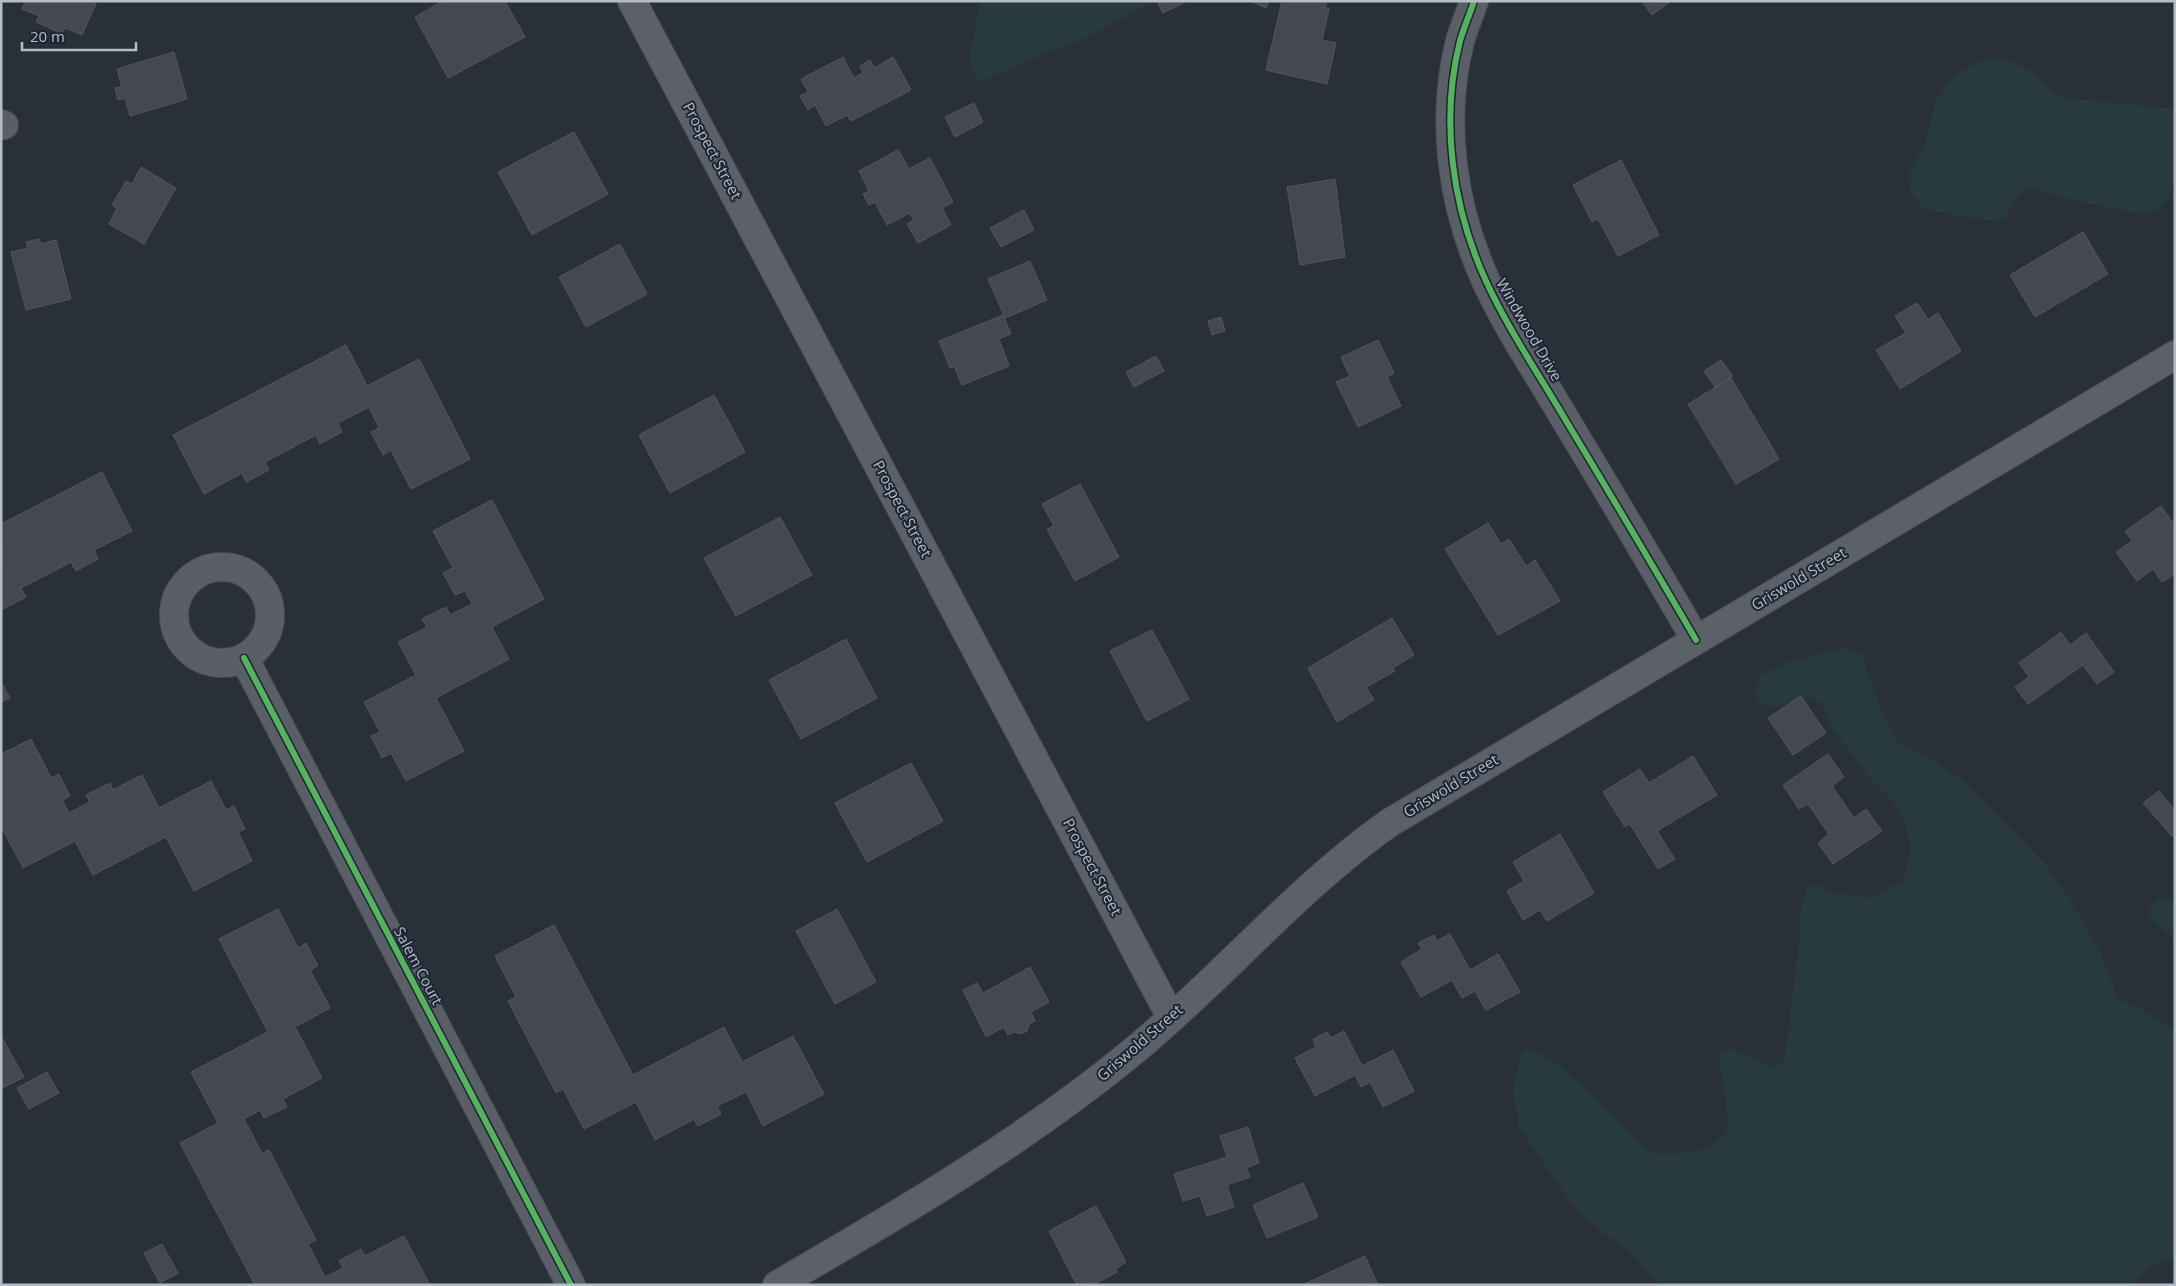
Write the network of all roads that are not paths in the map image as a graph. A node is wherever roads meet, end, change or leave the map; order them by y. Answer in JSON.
{"nodes":[{"id":1,"x":632,"y":1,"type":"edge"},
{"id":2,"x":1474,"y":1,"type":"edge"},
{"id":3,"x":2175,"y":355,"type":"edge"},
{"id":4,"x":1696,"y":640,"type":"junction"},
{"id":5,"x":244,"y":658,"type":"dead end"},
{"id":6,"x":1171,"y":1017,"type":"junction"},
{"id":7,"x":571,"y":1285,"type":"edge"},
{"id":8,"x":777,"y":1285,"type":"edge"}],
"edges":[{"from":1,"to":6,"type":"main road","name":"Prospect Street"},
{"from":2,"to":4,"type":"street","name":"Windwood Drive"},
{"from":3,"to":4,"type":"main road","name":"Griswold Street"},
{"from":4,"to":6,"type":"main road","name":"Griswold Street"},
{"from":5,"to":7,"type":"street","name":"Salem Court"},
{"from":6,"to":8,"type":"main road","name":"Griswold Street"}]}
